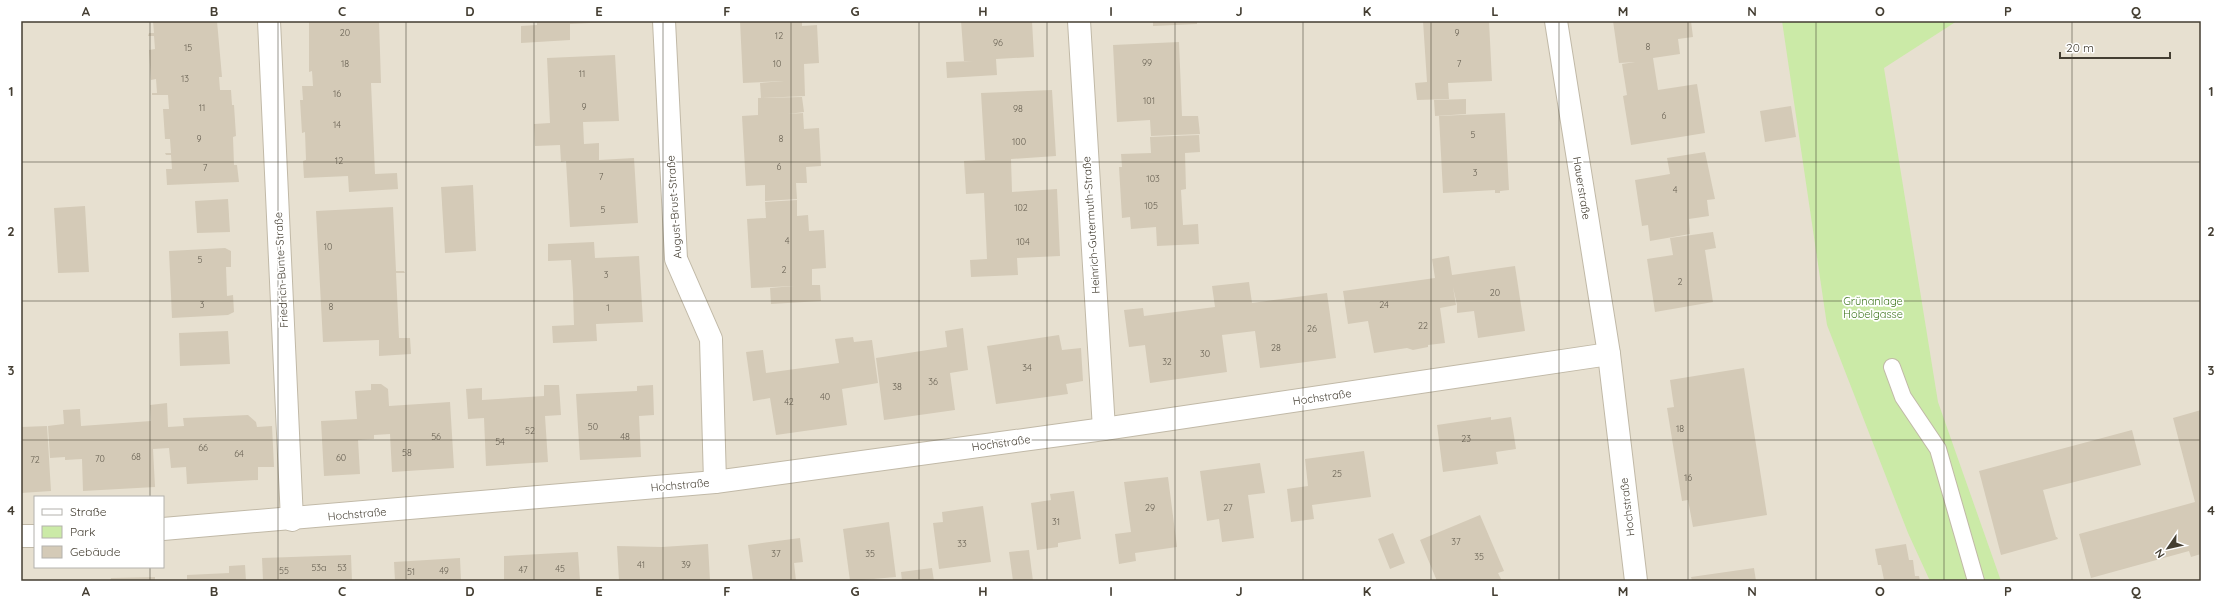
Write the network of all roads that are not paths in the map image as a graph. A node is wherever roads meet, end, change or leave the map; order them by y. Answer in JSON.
{"nodes":[{"id":1,"x":269,"y":21,"type":"edge"},
{"id":2,"x":664,"y":21,"type":"edge"},
{"id":3,"x":1079,"y":21,"type":"edge"},
{"id":4,"x":1556,"y":21,"type":"edge"},
{"id":5,"x":1609,"y":354,"type":"junction"},
{"id":6,"x":1892,"y":367,"type":"dead end"},
{"id":7,"x":1104,"y":429,"type":"junction"},
{"id":8,"x":716,"y":482,"type":"junction"},
{"id":9,"x":292,"y":520,"type":"junction"},
{"id":10,"x":164,"y":529,"type":"edge"},
{"id":11,"x":21,"y":536,"type":"edge"},
{"id":12,"x":34,"y":536,"type":"edge"},
{"id":13,"x":1636,"y":581,"type":"edge"},
{"id":14,"x":1976,"y":581,"type":"edge"}],
"edges":[{"from":1,"to":9,"type":"street","name":"Friedrich-Bunte-Straße"},
{"from":2,"to":8,"type":"street","name":"August-Brust-Straße"},
{"from":3,"to":7,"type":"street","name":"Heinrich-Gutermuth-Straße"},
{"from":4,"to":5,"type":"street","name":"Hauerstraße"},
{"from":5,"to":7,"type":"street","name":"Hochstraße"},
{"from":5,"to":13,"type":"street","name":"Hochstraße"},
{"from":6,"to":14,"type":"lane"},
{"from":7,"to":8,"type":"street","name":"Hochstraße"},
{"from":8,"to":9,"type":"street","name":"Hochstraße"},
{"from":9,"to":10,"type":"street","name":"Hochstraße"},
{"from":11,"to":12,"type":"street"}]}
